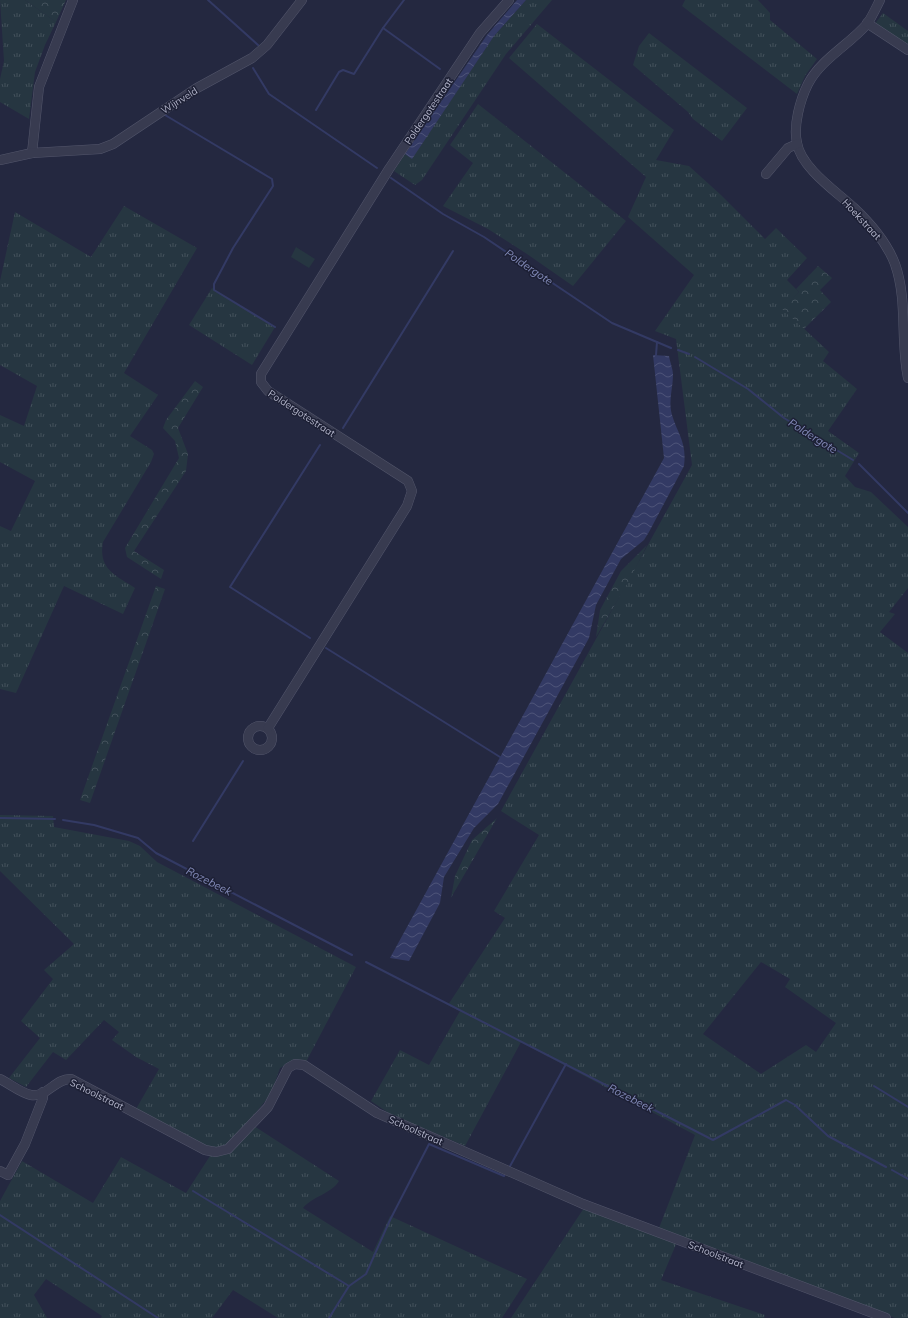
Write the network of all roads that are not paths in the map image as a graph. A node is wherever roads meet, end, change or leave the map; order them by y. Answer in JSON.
{"nodes":[{"id":1,"x":73,"y":0,"type":"edge"},
{"id":2,"x":302,"y":0,"type":"edge"},
{"id":3,"x":509,"y":0,"type":"edge"},
{"id":4,"x":880,"y":0,"type":"edge"},
{"id":5,"x":867,"y":23,"type":"junction"},
{"id":6,"x":908,"y":50,"type":"edge"},
{"id":7,"x":797,"y":144,"type":"junction"},
{"id":8,"x":32,"y":153,"type":"junction"},
{"id":9,"x":0,"y":160,"type":"edge"},
{"id":10,"x":766,"y":174,"type":"dead end"},
{"id":11,"x":908,"y":378,"type":"edge"},
{"id":12,"x":268,"y":728,"type":"dead end"},
{"id":13,"x":0,"y":1079,"type":"edge"},
{"id":14,"x":43,"y":1092,"type":"junction"},
{"id":15,"x":0,"y":1171,"type":"edge"},
{"id":16,"x":886,"y":1318,"type":"edge"}],
"edges":[{"from":1,"to":8,"type":"street"},
{"from":2,"to":8,"type":"street","name":"Wijnveld"},
{"from":3,"to":12,"type":"street","name":"Poldergotestraat"},
{"from":4,"to":5,"type":"street","name":"Hoekstraat"},
{"from":5,"to":6,"type":"street"},
{"from":5,"to":7,"type":"street","name":"Hoekstraat"},
{"from":7,"to":10,"type":"street"},
{"from":7,"to":11,"type":"street","name":"Hoekstraat"},
{"from":8,"to":9,"type":"street","name":"Wijnveld"},
{"from":13,"to":14,"type":"street"},
{"from":14,"to":15,"type":"street"},
{"from":14,"to":16,"type":"street","name":"Schoolstraat"}]}
